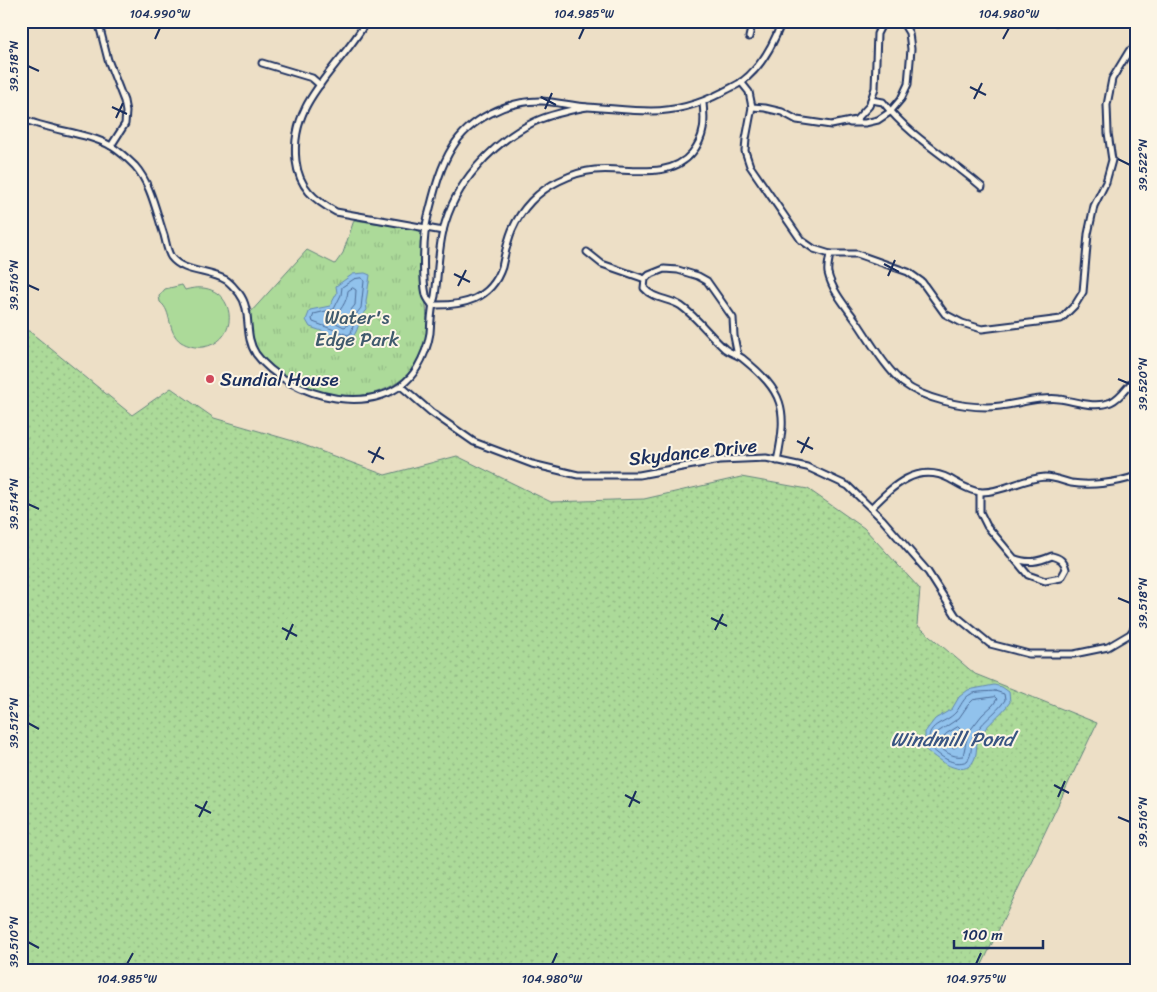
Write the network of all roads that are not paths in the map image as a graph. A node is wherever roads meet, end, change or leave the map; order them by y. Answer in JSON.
{"nodes":[{"id":1,"x":98,"y":21,"type":"edge"},
{"id":2,"x":753,"y":21,"type":"edge"},
{"id":3,"x":782,"y":21,"type":"edge"},
{"id":4,"x":886,"y":21,"type":"edge"},
{"id":5,"x":894,"y":21,"type":"edge"},
{"id":6,"x":365,"y":22,"type":"edge"},
{"id":7,"x":749,"y":37,"type":"dead end"},
{"id":8,"x":1136,"y":47,"type":"edge"},
{"id":9,"x":262,"y":63,"type":"dead end"},
{"id":10,"x":741,"y":82,"type":"junction"},
{"id":11,"x":320,"y":84,"type":"junction"},
{"id":12,"x":871,"y":100,"type":"junction"},
{"id":13,"x":703,"y":103,"type":"junction"},
{"id":14,"x":586,"y":107,"type":"junction"},
{"id":15,"x":752,"y":107,"type":"junction"},
{"id":16,"x":890,"y":112,"type":"junction"},
{"id":17,"x":21,"y":118,"type":"edge"},
{"id":18,"x":840,"y":123,"type":"junction"},
{"id":19,"x":111,"y":146,"type":"junction"},
{"id":20,"x":982,"y":187,"type":"dead end"},
{"id":21,"x":426,"y":227,"type":"junction"},
{"id":22,"x":443,"y":230,"type":"junction"},
{"id":23,"x":587,"y":252,"type":"dead end"},
{"id":24,"x":830,"y":254,"type":"junction"},
{"id":25,"x":645,"y":280,"type":"junction"},
{"id":26,"x":432,"y":305,"type":"junction"},
{"id":27,"x":738,"y":356,"type":"junction"},
{"id":28,"x":1136,"y":378,"type":"edge"},
{"id":29,"x":401,"y":386,"type":"junction"},
{"id":30,"x":777,"y":461,"type":"junction"},
{"id":31,"x":1136,"y":476,"type":"edge"},
{"id":32,"x":980,"y":492,"type":"junction"},
{"id":33,"x":871,"y":508,"type":"junction"},
{"id":34,"x":1013,"y":558,"type":"junction"},
{"id":35,"x":1136,"y":626,"type":"edge"}],
"edges":[{"from":1,"to":19,"type":"street"},
{"from":2,"to":7,"type":"street"},
{"from":3,"to":10,"type":"street"},
{"from":4,"to":12,"type":"street"},
{"from":5,"to":16,"type":"street"},
{"from":6,"to":11,"type":"street"},
{"from":8,"to":24,"type":"street"},
{"from":9,"to":11,"type":"street"},
{"from":10,"to":13,"type":"street"},
{"from":10,"to":15,"type":"street"},
{"from":11,"to":21,"type":"street"},
{"from":12,"to":16,"type":"street"},
{"from":12,"to":18,"type":"street"},
{"from":13,"to":14,"type":"street"},
{"from":13,"to":26,"type":"street"},
{"from":14,"to":21,"type":"street"},
{"from":14,"to":22,"type":"street"},
{"from":15,"to":18,"type":"street"},
{"from":15,"to":24,"type":"street"},
{"from":16,"to":18,"type":"street"},
{"from":16,"to":20,"type":"street"},
{"from":17,"to":19,"type":"street"},
{"from":19,"to":29,"type":"street"},
{"from":21,"to":22,"type":"street"},
{"from":21,"to":26,"type":"street"},
{"from":22,"to":26,"type":"street"},
{"from":23,"to":25,"type":"street"},
{"from":24,"to":28,"type":"street"},
{"from":25,"to":27,"type":"street"},
{"from":25,"to":27,"type":"street"},
{"from":26,"to":29,"type":"street"},
{"from":27,"to":30,"type":"street"},
{"from":29,"to":30,"type":"street","name":"Skydance Drive"},
{"from":30,"to":33,"type":"street","name":"Skydance Drive"},
{"from":31,"to":32,"type":"street"},
{"from":32,"to":33,"type":"street"},
{"from":32,"to":34,"type":"street"},
{"from":33,"to":35,"type":"street","name":"Skydance Drive"},
{"from":34,"to":34,"type":"street"}]}
